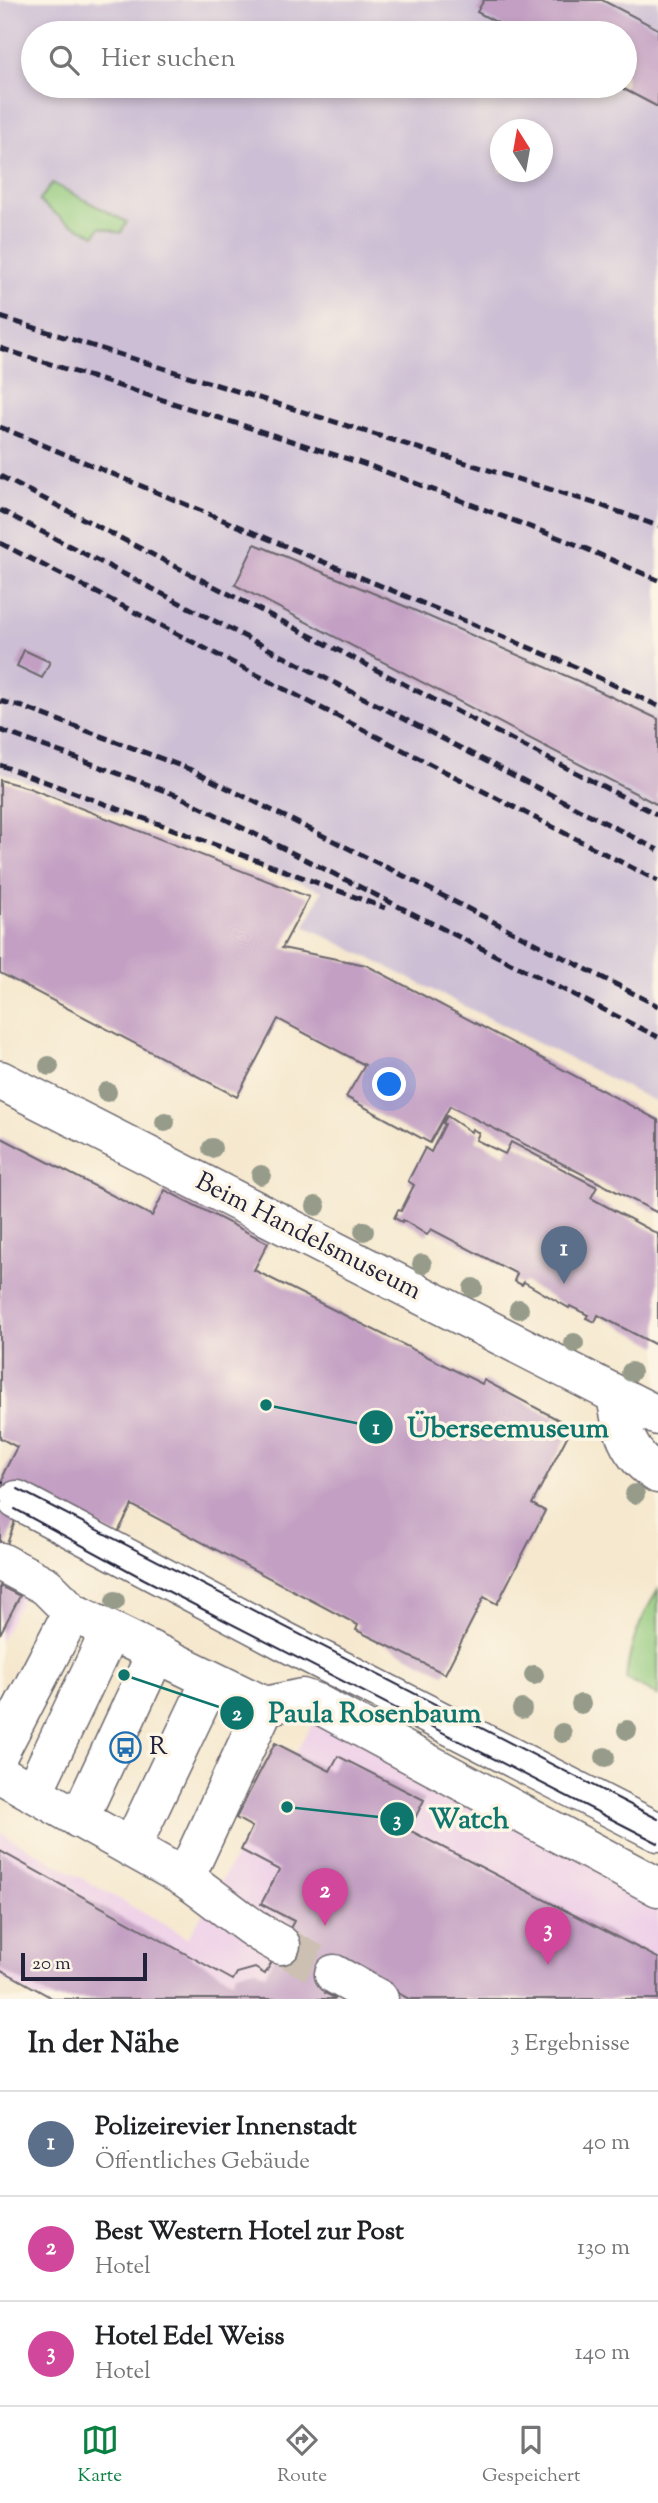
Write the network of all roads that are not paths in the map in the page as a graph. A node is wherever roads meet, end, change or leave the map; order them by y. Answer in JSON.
{"nodes":[{"id":1,"x":0,"y":1080,"type":"edge"},
{"id":2,"x":616,"y":1395,"type":"junction"},
{"id":3,"x":658,"y":1416,"type":"edge"},
{"id":4,"x":658,"y":1474,"type":"edge"},
{"id":5,"x":6,"y":1494,"type":"edge"},
{"id":6,"x":1,"y":1562,"type":"edge"},
{"id":7,"x":72,"y":1612,"type":"junction"},
{"id":8,"x":110,"y":1631,"type":"junction"},
{"id":9,"x":156,"y":1653,"type":"junction"},
{"id":10,"x":211,"y":1680,"type":"junction"},
{"id":11,"x":265,"y":1706,"type":"junction"},
{"id":12,"x":0,"y":1751,"type":"edge"},
{"id":13,"x":0,"y":1774,"type":"edge"},
{"id":14,"x":33,"y":1793,"type":"junction"},
{"id":15,"x":79,"y":1819,"type":"junction"},
{"id":16,"x":658,"y":1832,"type":"edge"},
{"id":17,"x":131,"y":1848,"type":"junction"},
{"id":18,"x":185,"y":1878,"type":"junction"},
{"id":19,"x":658,"y":1887,"type":"edge"},
{"id":20,"x":281,"y":1945,"type":"tunnel mouth"},
{"id":21,"x":334,"y":1974,"type":"tunnel mouth"},
{"id":22,"x":379,"y":1999,"type":"edge"}],
"edges":[{"from":1,"to":2,"type":"street","name":"Beim Handelsmuseum"},
{"from":2,"to":3,"type":"street","name":"Beim Handelsmuseum"},
{"from":2,"to":4,"type":"street"},
{"from":5,"to":16,"type":"street"},
{"from":6,"to":7,"type":"street"},
{"from":7,"to":8,"type":"street"},
{"from":7,"to":12,"type":"street"},
{"from":8,"to":9,"type":"street"},
{"from":8,"to":14,"type":"street"},
{"from":9,"to":10,"type":"street"},
{"from":9,"to":15,"type":"street"},
{"from":10,"to":11,"type":"street"},
{"from":10,"to":17,"type":"street"},
{"from":11,"to":18,"type":"street"},
{"from":11,"to":19,"type":"street"},
{"from":13,"to":14,"type":"street"},
{"from":14,"to":15,"type":"street"},
{"from":15,"to":17,"type":"street"},
{"from":17,"to":18,"type":"street"},
{"from":18,"to":20,"type":"street"},
{"from":21,"to":22,"type":"street"}]}
